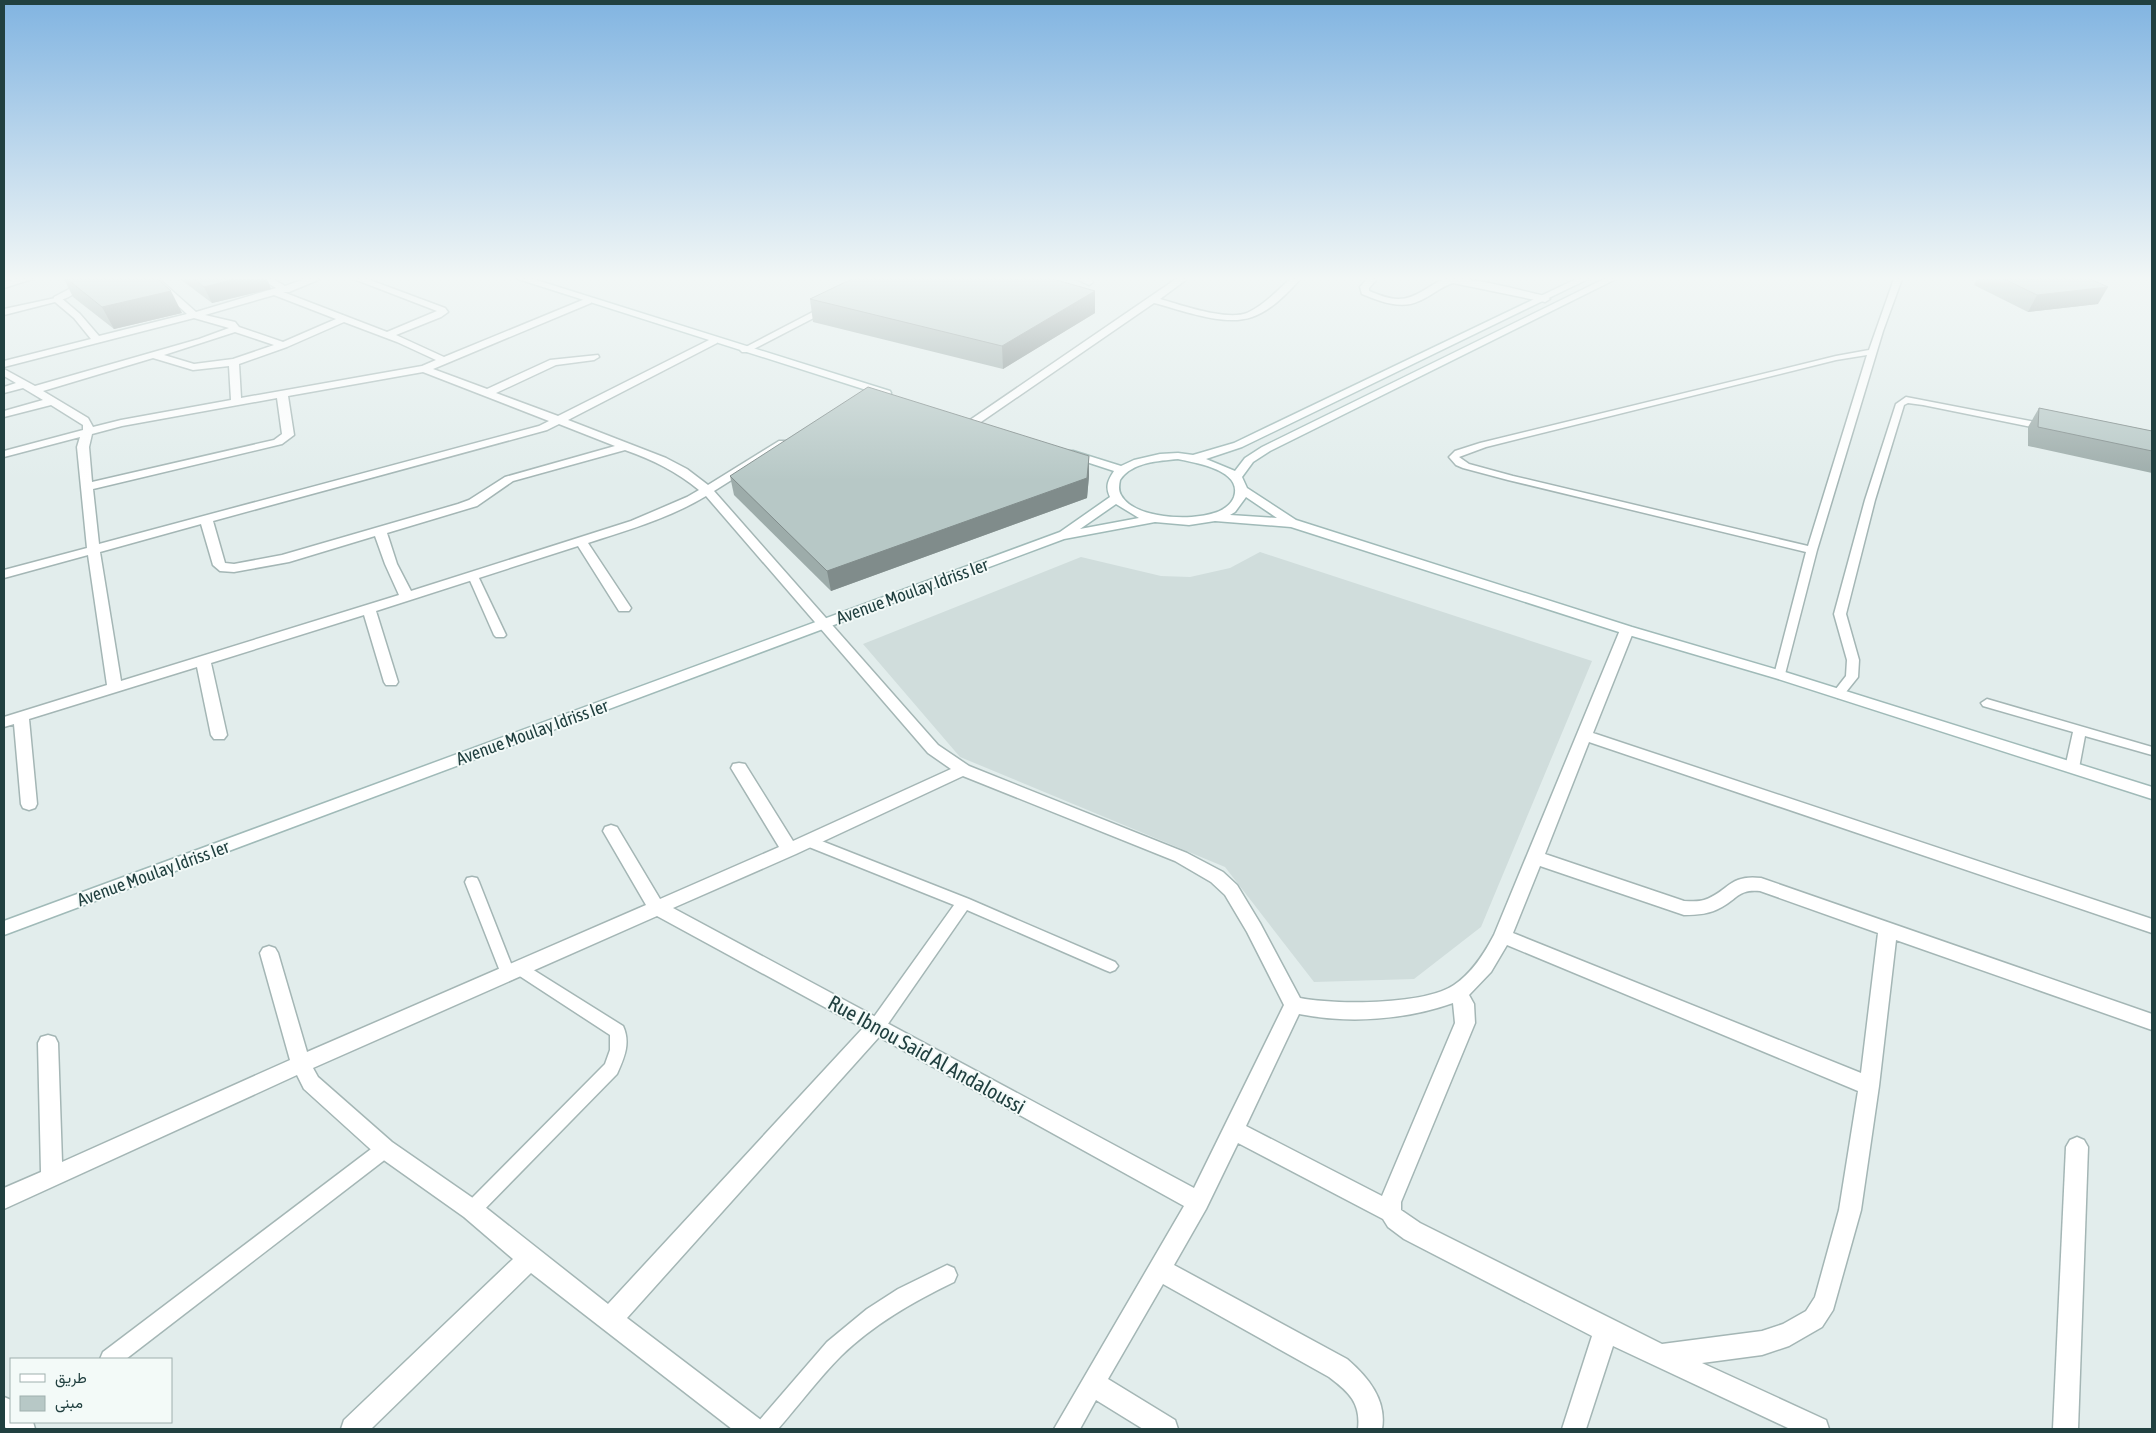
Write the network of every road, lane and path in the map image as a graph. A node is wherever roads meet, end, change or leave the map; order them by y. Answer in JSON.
{"nodes":[{"id":1,"x":75,"y":346,"type":"edge"},
{"id":2,"x":185,"y":346,"type":"edge"},
{"id":3,"x":281,"y":346,"type":"edge"},
{"id":4,"x":412,"y":346,"type":"edge"},
{"id":5,"x":481,"y":346,"type":"edge"},
{"id":6,"x":705,"y":346,"type":"edge"},
{"id":7,"x":731,"y":346,"type":"edge"},
{"id":8,"x":753,"y":346,"type":"edge"},
{"id":9,"x":1085,"y":346,"type":"edge"},
{"id":10,"x":1446,"y":346,"type":"edge"},
{"id":11,"x":1476,"y":346,"type":"edge"},
{"id":12,"x":1875,"y":346,"type":"edge"},
{"id":13,"x":745,"y":350,"type":"junction"},
{"id":14,"x":1873,"y":352,"type":"junction"},
{"id":15,"x":155,"y":355,"type":"junction"},
{"id":16,"x":594,"y":357,"type":"dead end"},
{"id":17,"x":445,"y":361,"type":"junction"},
{"id":18,"x":234,"y":362,"type":"junction"},
{"id":19,"x":4,"y":364,"type":"edge"},
{"id":20,"x":424,"y":369,"type":"junction"},
{"id":21,"x":4,"y":372,"type":"edge"},
{"id":22,"x":29,"y":387,"type":"junction"},
{"id":23,"x":873,"y":389,"type":"junction"},
{"id":24,"x":4,"y":390,"type":"edge"},
{"id":25,"x":488,"y":393,"type":"junction"},
{"id":26,"x":282,"y":394,"type":"junction"},
{"id":27,"x":858,"y":398,"type":"edge"},
{"id":28,"x":901,"y":398,"type":"edge"},
{"id":29,"x":52,"y":401,"type":"junction"},
{"id":30,"x":236,"y":402,"type":"junction"},
{"id":31,"x":4,"y":414,"type":"edge"},
{"id":32,"x":558,"y":421,"type":"junction"},
{"id":33,"x":974,"y":422,"type":"edge"},
{"id":34,"x":2057,"y":429,"type":"edge"},
{"id":35,"x":88,"y":430,"type":"junction"},
{"id":36,"x":794,"y":436,"type":"edge"},
{"id":37,"x":626,"y":446,"type":"junction"},
{"id":38,"x":1057,"y":449,"type":"edge"},
{"id":39,"x":4,"y":454,"type":"edge"},
{"id":40,"x":1196,"y":458,"type":"junction"},
{"id":41,"x":1122,"y":470,"type":"junction"},
{"id":42,"x":1239,"y":484,"type":"junction"},
{"id":43,"x":87,"y":486,"type":"junction"},
{"id":44,"x":707,"y":490,"type":"junction"},
{"id":45,"x":1117,"y":498,"type":"junction"},
{"id":46,"x":1214,"y":517,"type":"junction"},
{"id":47,"x":206,"y":519,"type":"junction"},
{"id":48,"x":1153,"y":519,"type":"junction"},
{"id":49,"x":1292,"y":523,"type":"junction"},
{"id":50,"x":380,"y":532,"type":"junction"},
{"id":51,"x":1061,"y":536,"type":"junction"},
{"id":52,"x":582,"y":542,"type":"junction"},
{"id":53,"x":93,"y":549,"type":"junction"},
{"id":54,"x":1812,"y":550,"type":"junction"},
{"id":55,"x":4,"y":574,"type":"edge"},
{"id":56,"x":473,"y":576,"type":"junction"},
{"id":57,"x":407,"y":597,"type":"junction"},
{"id":58,"x":624,"y":608,"type":"dead end"},
{"id":59,"x":369,"y":609,"type":"junction"},
{"id":60,"x":822,"y":625,"type":"junction"},
{"id":61,"x":1627,"y":630,"type":"junction"},
{"id":62,"x":500,"y":635,"type":"dead end"},
{"id":63,"x":203,"y":660,"type":"junction"},
{"id":64,"x":1780,"y":675,"type":"junction"},
{"id":65,"x":391,"y":682,"type":"dead end"},
{"id":66,"x":115,"y":687,"type":"junction"},
{"id":67,"x":1838,"y":694,"type":"junction"},
{"id":68,"x":1987,"y":703,"type":"dead end"},
{"id":69,"x":21,"y":717,"type":"junction"},
{"id":70,"x":4,"y":722,"type":"edge"},
{"id":71,"x":2080,"y":731,"type":"junction"},
{"id":72,"x":219,"y":735,"type":"dead end"},
{"id":73,"x":1584,"y":735,"type":"junction"},
{"id":74,"x":2152,"y":751,"type":"edge"},
{"id":75,"x":739,"y":768,"type":"dead end"},
{"id":76,"x":2072,"y":768,"type":"junction"},
{"id":77,"x":963,"y":770,"type":"junction"},
{"id":78,"x":2152,"y":794,"type":"edge"},
{"id":79,"x":29,"y":804,"type":"dead end"},
{"id":80,"x":611,"y":830,"type":"dead end"},
{"id":81,"x":809,"y":842,"type":"junction"},
{"id":82,"x":790,"y":850,"type":"junction"},
{"id":83,"x":1536,"y":858,"type":"junction"},
{"id":84,"x":472,"y":882,"type":"dead end"},
{"id":85,"x":964,"y":903,"type":"junction"},
{"id":86,"x":656,"y":907,"type":"junction"},
{"id":87,"x":2152,"y":926,"type":"edge"},
{"id":88,"x":4,"y":928,"type":"edge"},
{"id":89,"x":1888,"y":929,"type":"junction"},
{"id":90,"x":1503,"y":936,"type":"junction"},
{"id":91,"x":269,"y":954,"type":"dead end"},
{"id":92,"x":1110,"y":966,"type":"dead end"},
{"id":93,"x":513,"y":972,"type":"junction"},
{"id":94,"x":1457,"y":993,"type":"junction"},
{"id":95,"x":1294,"y":1005,"type":"junction"},
{"id":96,"x":2152,"y":1022,"type":"edge"},
{"id":97,"x":877,"y":1026,"type":"junction"},
{"id":98,"x":48,"y":1043,"type":"dead end"},
{"id":99,"x":301,"y":1064,"type":"junction"},
{"id":100,"x":1869,"y":1086,"type":"junction"},
{"id":101,"x":1233,"y":1130,"type":"junction"},
{"id":102,"x":2077,"y":1146,"type":"dead end"},
{"id":103,"x":385,"y":1149,"type":"junction"},
{"id":104,"x":52,"y":1177,"type":"junction"},
{"id":105,"x":4,"y":1200,"type":"edge"},
{"id":106,"x":1198,"y":1202,"type":"junction"},
{"id":107,"x":472,"y":1210,"type":"junction"},
{"id":108,"x":1389,"y":1211,"type":"junction"},
{"id":109,"x":530,"y":1258,"type":"junction"},
{"id":110,"x":1159,"y":1269,"type":"junction"},
{"id":111,"x":947,"y":1275,"type":"dead end"},
{"id":112,"x":610,"y":1319,"type":"junction"},
{"id":113,"x":1606,"y":1330,"type":"junction"},
{"id":114,"x":1662,"y":1356,"type":"junction"},
{"id":115,"x":111,"y":1358,"type":"edge"},
{"id":116,"x":1093,"y":1384,"type":"junction"},
{"id":117,"x":353,"y":1429,"type":"edge"},
{"id":118,"x":752,"y":1429,"type":"edge"},
{"id":119,"x":765,"y":1429,"type":"edge"},
{"id":120,"x":1066,"y":1429,"type":"edge"},
{"id":121,"x":1166,"y":1429,"type":"edge"},
{"id":122,"x":1370,"y":1429,"type":"edge"},
{"id":123,"x":1574,"y":1429,"type":"edge"},
{"id":124,"x":1817,"y":1429,"type":"edge"},
{"id":125,"x":2065,"y":1429,"type":"edge"}],
"edges":[{"from":1,"to":19,"type":"street"},
{"from":2,"to":15,"type":"street"},
{"from":3,"to":18,"type":"street"},
{"from":4,"to":17,"type":"street"},
{"from":5,"to":17,"type":"street"},
{"from":6,"to":32,"type":"street"},
{"from":7,"to":13,"type":"street"},
{"from":8,"to":13,"type":"street"},
{"from":9,"to":33,"type":"street"},
{"from":10,"to":40,"type":"street"},
{"from":11,"to":42,"type":"street"},
{"from":12,"to":14,"type":"lane"},
{"from":13,"to":23,"type":"street"},
{"from":14,"to":54,"type":"lane"},
{"from":14,"to":54,"type":"lane"},
{"from":15,"to":18,"type":"street"},
{"from":15,"to":22,"type":"street"},
{"from":16,"to":25,"type":"street"},
{"from":17,"to":20,"type":"street"},
{"from":18,"to":30,"type":"street"},
{"from":20,"to":25,"type":"street"},
{"from":20,"to":26,"type":"street"},
{"from":21,"to":22,"type":"street"},
{"from":22,"to":24,"type":"street"},
{"from":22,"to":29,"type":"street"},
{"from":23,"to":27,"type":"street"},
{"from":23,"to":28,"type":"street"},
{"from":25,"to":32,"type":"street"},
{"from":26,"to":30,"type":"street"},
{"from":26,"to":43,"type":"street"},
{"from":29,"to":31,"type":"street"},
{"from":29,"to":35,"type":"street"},
{"from":30,"to":35,"type":"street"},
{"from":32,"to":37,"type":"street"},
{"from":32,"to":47,"type":"street"},
{"from":34,"to":67,"type":"lane"},
{"from":35,"to":39,"type":"street"},
{"from":35,"to":43,"type":"street"},
{"from":36,"to":44,"type":"street"},
{"from":37,"to":44,"type":"street"},
{"from":37,"to":50,"type":"street"},
{"from":38,"to":41,"type":"street"},
{"from":40,"to":41,"type":"street"},
{"from":40,"to":42,"type":"street"},
{"from":41,"to":45,"type":"street"},
{"from":42,"to":46,"type":"street"},
{"from":42,"to":49,"type":"street"},
{"from":43,"to":53,"type":"street"},
{"from":44,"to":52,"type":"street"},
{"from":44,"to":60,"type":"street"},
{"from":45,"to":48,"type":"street"},
{"from":45,"to":51,"type":"street"},
{"from":46,"to":48,"type":"street"},
{"from":46,"to":49,"type":"street"},
{"from":47,"to":50,"type":"street"},
{"from":47,"to":53,"type":"street"},
{"from":48,"to":51,"type":"street"},
{"from":49,"to":61,"type":"street"},
{"from":50,"to":57,"type":"street"},
{"from":51,"to":60,"type":"street","name":"Avenue Moulay Idriss Ier"},
{"from":52,"to":56,"type":"street"},
{"from":52,"to":58,"type":"street"},
{"from":53,"to":55,"type":"street"},
{"from":53,"to":66,"type":"street"},
{"from":54,"to":64,"type":"lane"},
{"from":56,"to":57,"type":"street"},
{"from":56,"to":62,"type":"lane"},
{"from":57,"to":59,"type":"street"},
{"from":59,"to":63,"type":"street"},
{"from":59,"to":65,"type":"street"},
{"from":60,"to":77,"type":"street"},
{"from":60,"to":88,"type":"street","name":"Avenue Moulay Idriss Ier"},
{"from":61,"to":64,"type":"street"},
{"from":61,"to":73,"type":"street"},
{"from":63,"to":66,"type":"street"},
{"from":63,"to":72,"type":"street"},
{"from":64,"to":67,"type":"street"},
{"from":66,"to":69,"type":"street"},
{"from":67,"to":76,"type":"street"},
{"from":68,"to":71,"type":"lane"},
{"from":69,"to":70,"type":"street"},
{"from":69,"to":79,"type":"street"},
{"from":71,"to":74,"type":"lane"},
{"from":71,"to":76,"type":"lane"},
{"from":73,"to":83,"type":"street"},
{"from":73,"to":87,"type":"street"},
{"from":75,"to":82,"type":"street"},
{"from":76,"to":78,"type":"street"},
{"from":77,"to":81,"type":"street"},
{"from":77,"to":95,"type":"street"},
{"from":80,"to":86,"type":"street"},
{"from":81,"to":82,"type":"street"},
{"from":81,"to":85,"type":"lane"},
{"from":82,"to":86,"type":"street"},
{"from":83,"to":89,"type":"street"},
{"from":83,"to":90,"type":"street"},
{"from":84,"to":93,"type":"lane"},
{"from":85,"to":92,"type":"lane"},
{"from":85,"to":97,"type":"lane"},
{"from":86,"to":93,"type":"street"},
{"from":86,"to":97,"type":"street","name":"Rue Ibnou Said Al Andaloussi"},
{"from":89,"to":96,"type":"street"},
{"from":89,"to":100,"type":"street"},
{"from":90,"to":94,"type":"street"},
{"from":90,"to":100,"type":"street"},
{"from":91,"to":99,"type":"street"},
{"from":93,"to":99,"type":"street"},
{"from":93,"to":107,"type":"lane"},
{"from":94,"to":95,"type":"street"},
{"from":94,"to":108,"type":"street"},
{"from":95,"to":101,"type":"street"},
{"from":97,"to":106,"type":"street","name":"Rue Ibnou Said Al Andaloussi"},
{"from":97,"to":112,"type":"street"},
{"from":98,"to":104,"type":"street"},
{"from":99,"to":103,"type":"street"},
{"from":99,"to":104,"type":"street"},
{"from":100,"to":114,"type":"street"},
{"from":101,"to":106,"type":"street"},
{"from":101,"to":108,"type":"street"},
{"from":102,"to":125,"type":"street"},
{"from":103,"to":107,"type":"street"},
{"from":103,"to":115,"type":"lane"},
{"from":104,"to":105,"type":"street"},
{"from":106,"to":110,"type":"street"},
{"from":107,"to":109,"type":"street"},
{"from":108,"to":113,"type":"street"},
{"from":109,"to":112,"type":"street"},
{"from":109,"to":117,"type":"street"},
{"from":110,"to":116,"type":"street"},
{"from":110,"to":122,"type":"street"},
{"from":111,"to":119,"type":"lane"},
{"from":112,"to":118,"type":"street"},
{"from":113,"to":114,"type":"street"},
{"from":113,"to":123,"type":"street"},
{"from":114,"to":124,"type":"street"},
{"from":116,"to":120,"type":"street"},
{"from":116,"to":121,"type":"street"}]}
